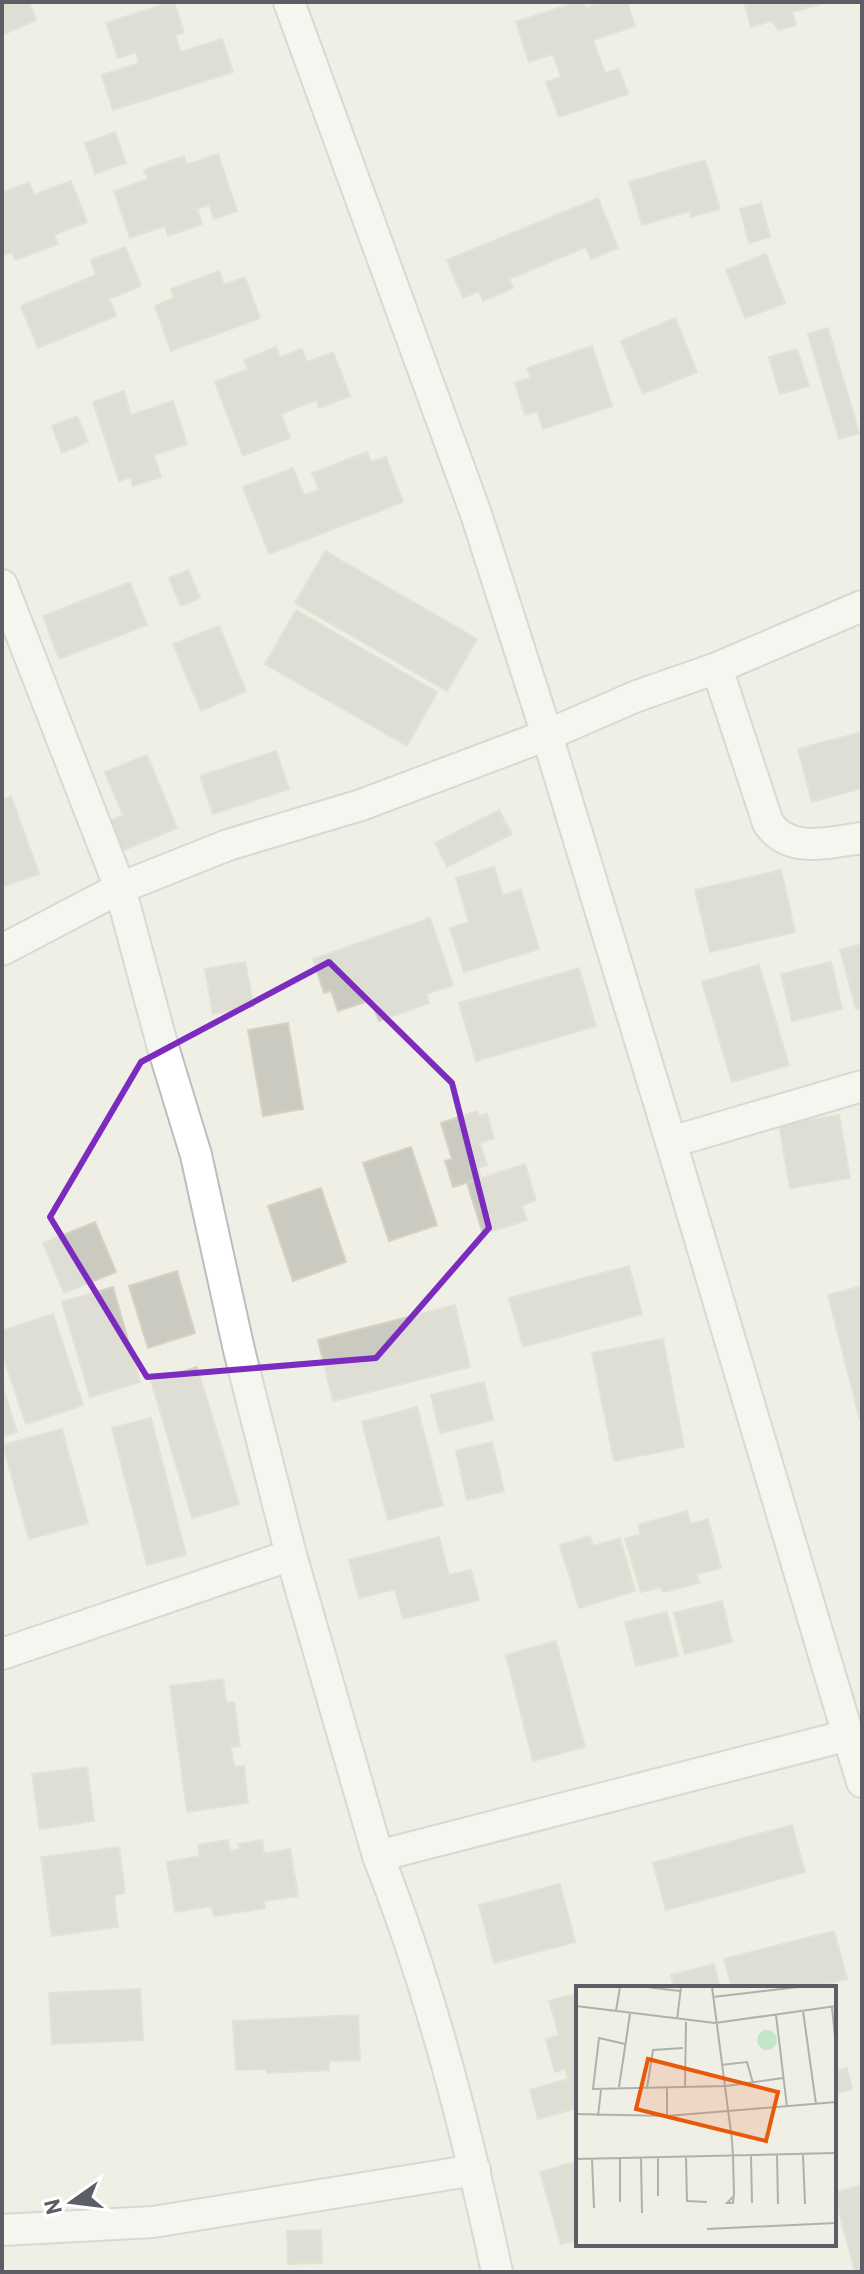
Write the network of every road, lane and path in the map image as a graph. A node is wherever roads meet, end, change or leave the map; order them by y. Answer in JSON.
{"nodes":[{"id":1,"x":289,"y":2,"type":"edge"},
{"id":2,"x":2,"y":585,"type":"edge"},
{"id":3,"x":862,"y":606,"type":"edge"},
{"id":4,"x":717,"y":668,"type":"junction"},
{"id":5,"x":547,"y":735,"type":"junction"},
{"id":6,"x":862,"y":838,"type":"edge"},
{"id":7,"x":120,"y":888,"type":"junction"},
{"id":8,"x":2,"y":950,"type":"edge"},
{"id":9,"x":862,"y":1086,"type":"edge"},
{"id":10,"x":671,"y":1142,"type":"junction"},
{"id":11,"x":291,"y":1555,"type":"junction"},
{"id":12,"x":2,"y":1654,"type":"edge"},
{"id":13,"x":849,"y":1735,"type":"junction"},
{"id":14,"x":862,"y":1782,"type":"edge"},
{"id":15,"x":378,"y":1856,"type":"junction"},
{"id":16,"x":475,"y":2170,"type":"junction"},
{"id":17,"x":2,"y":2230,"type":"edge"},
{"id":18,"x":497,"y":2272,"type":"edge"}],
"edges":[{"from":1,"to":5,"type":"street"},
{"from":2,"to":7,"type":"street"},
{"from":3,"to":4,"type":"street"},
{"from":4,"to":5,"type":"street"},
{"from":4,"to":6,"type":"street"},
{"from":5,"to":7,"type":"street"},
{"from":5,"to":10,"type":"street"},
{"from":7,"to":8,"type":"street"},
{"from":7,"to":11,"type":"street"},
{"from":9,"to":10,"type":"street"},
{"from":10,"to":13,"type":"street"},
{"from":11,"to":12,"type":"street"},
{"from":11,"to":15,"type":"street"},
{"from":13,"to":14,"type":"street"},
{"from":13,"to":15,"type":"street"},
{"from":15,"to":16,"type":"street"},
{"from":16,"to":17,"type":"street"},
{"from":16,"to":18,"type":"street"}]}
